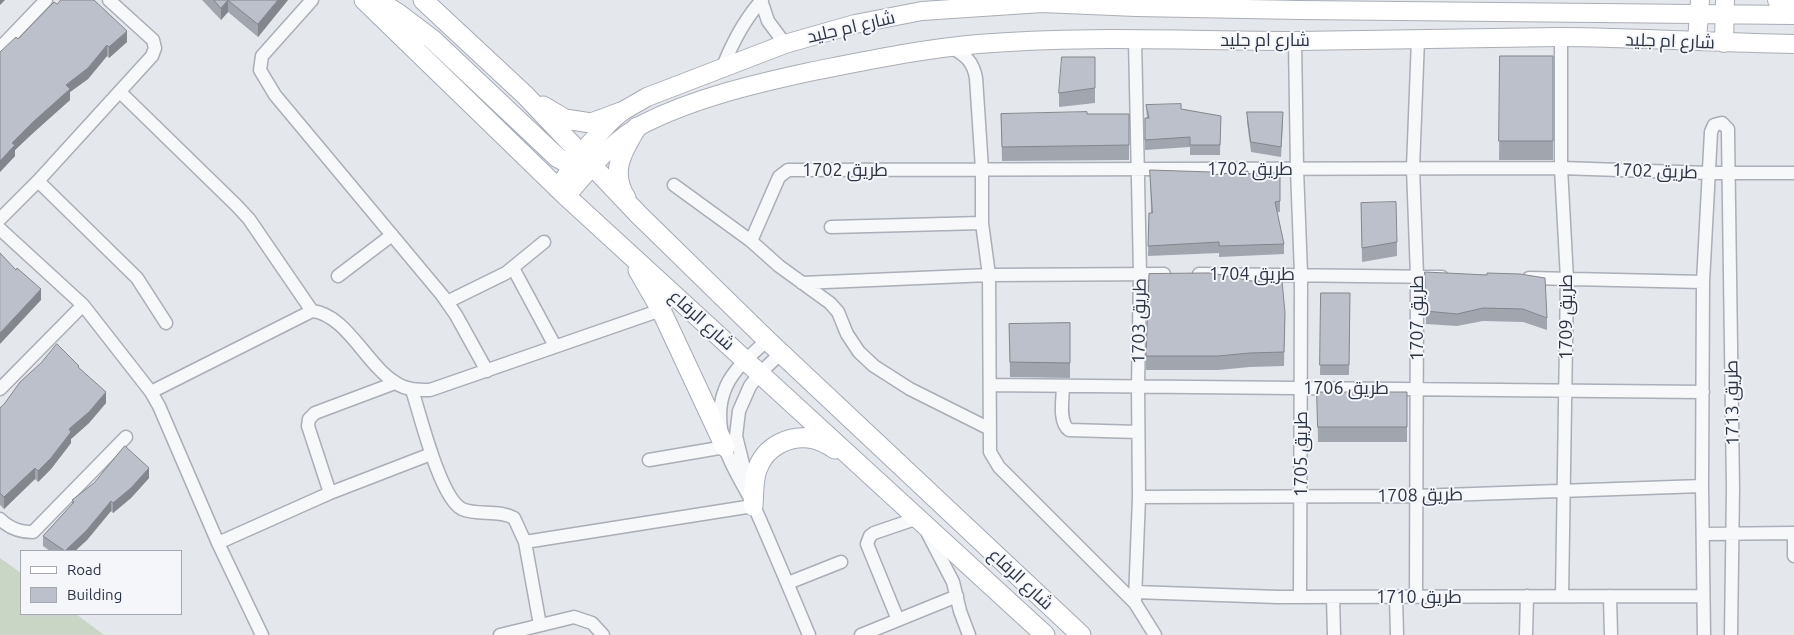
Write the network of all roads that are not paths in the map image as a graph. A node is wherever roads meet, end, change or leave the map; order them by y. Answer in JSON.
{"nodes":[{"id":1,"x":46,"y":0,"type":"edge"},
{"id":2,"x":110,"y":0,"type":"edge"},
{"id":3,"x":312,"y":0,"type":"edge"},
{"id":4,"x":364,"y":0,"type":"edge"},
{"id":5,"x":377,"y":0,"type":"edge"},
{"id":6,"x":423,"y":0,"type":"edge"},
{"id":7,"x":762,"y":0,"type":"edge"},
{"id":8,"x":1637,"y":0,"type":"edge"},
{"id":9,"x":1777,"y":0,"type":"edge"},
{"id":10,"x":1794,"y":3,"type":"edge"},
{"id":11,"x":1699,"y":7,"type":"edge"},
{"id":12,"x":1725,"y":7,"type":"edge"},
{"id":13,"x":1560,"y":11,"type":"junction"},
{"id":14,"x":1794,"y":15,"type":"edge"},
{"id":15,"x":1561,"y":37,"type":"junction"},
{"id":16,"x":1135,"y":39,"type":"junction"},
{"id":17,"x":1418,"y":39,"type":"junction"},
{"id":18,"x":1295,"y":41,"type":"junction"},
{"id":19,"x":1697,"y":41,"type":"junction"},
{"id":20,"x":1724,"y":43,"type":"junction"},
{"id":21,"x":785,"y":44,"type":"junction"},
{"id":22,"x":1794,"y":44,"type":"edge"},
{"id":23,"x":0,"y":48,"type":"edge"},
{"id":24,"x":951,"y":48,"type":"junction"},
{"id":25,"x":722,"y":68,"type":"junction"},
{"id":26,"x":120,"y":92,"type":"junction"},
{"id":27,"x":525,"y":95,"type":"junction"},
{"id":28,"x":621,"y":112,"type":"junction"},
{"id":29,"x":637,"y":127,"type":"junction"},
{"id":30,"x":581,"y":162,"type":"junction"},
{"id":31,"x":1413,"y":168,"type":"junction"},
{"id":32,"x":1561,"y":168,"type":"junction"},
{"id":33,"x":982,"y":169,"type":"junction"},
{"id":34,"x":1138,"y":169,"type":"junction"},
{"id":35,"x":1297,"y":169,"type":"junction"},
{"id":36,"x":1709,"y":172,"type":"junction"},
{"id":37,"x":1729,"y":172,"type":"junction"},
{"id":38,"x":1794,"y":172,"type":"edge"},
{"id":39,"x":38,"y":181,"type":"junction"},
{"id":40,"x":674,"y":185,"type":"dead end"},
{"id":41,"x":562,"y":192,"type":"junction"},
{"id":42,"x":639,"y":215,"type":"junction"},
{"id":43,"x":0,"y":219,"type":"edge"},
{"id":44,"x":982,"y":223,"type":"junction"},
{"id":45,"x":831,"y":227,"type":"dead end"},
{"id":46,"x":0,"y":228,"type":"edge"},
{"id":47,"x":392,"y":235,"type":"junction"},
{"id":48,"x":751,"y":241,"type":"junction"},
{"id":49,"x":544,"y":242,"type":"dead end"},
{"id":50,"x":628,"y":254,"type":"junction"},
{"id":51,"x":512,"y":268,"type":"junction"},
{"id":52,"x":1140,"y":274,"type":"junction"},
{"id":53,"x":1301,"y":274,"type":"junction"},
{"id":54,"x":989,"y":275,"type":"junction"},
{"id":55,"x":338,"y":276,"type":"dead end"},
{"id":56,"x":1417,"y":276,"type":"junction"},
{"id":57,"x":1457,"y":277,"type":"edge"},
{"id":58,"x":1517,"y":278,"type":"edge"},
{"id":59,"x":1567,"y":279,"type":"junction"},
{"id":60,"x":1703,"y":282,"type":"junction"},
{"id":61,"x":802,"y":283,"type":"junction"},
{"id":62,"x":446,"y":302,"type":"junction"},
{"id":63,"x":83,"y":305,"type":"junction"},
{"id":64,"x":661,"y":310,"type":"junction"},
{"id":65,"x":312,"y":311,"type":"junction"},
{"id":66,"x":166,"y":323,"type":"dead end"},
{"id":67,"x":767,"y":340,"type":"junction"},
{"id":68,"x":555,"y":346,"type":"junction"},
{"id":69,"x":781,"y":353,"type":"junction"},
{"id":70,"x":753,"y":367,"type":"junction"},
{"id":71,"x":487,"y":371,"type":"junction"},
{"id":72,"x":395,"y":383,"type":"junction"},
{"id":73,"x":990,"y":385,"type":"junction"},
{"id":74,"x":1063,"y":386,"type":"junction"},
{"id":75,"x":1138,"y":386,"type":"junction"},
{"id":76,"x":1301,"y":388,"type":"junction"},
{"id":77,"x":1417,"y":388,"type":"junction"},
{"id":78,"x":0,"y":389,"type":"edge"},
{"id":79,"x":412,"y":390,"type":"junction"},
{"id":80,"x":1565,"y":390,"type":"junction"},
{"id":81,"x":151,"y":392,"type":"junction"},
{"id":82,"x":1703,"y":392,"type":"junction"},
{"id":83,"x":990,"y":429,"type":"junction"},
{"id":84,"x":1138,"y":432,"type":"junction"},
{"id":85,"x":126,"y":437,"type":"dead end"},
{"id":86,"x":725,"y":447,"type":"junction"},
{"id":87,"x":431,"y":454,"type":"junction"},
{"id":88,"x":649,"y":460,"type":"dead end"},
{"id":89,"x":856,"y":461,"type":"junction"},
{"id":90,"x":1702,"y":486,"type":"junction"},
{"id":91,"x":1563,"y":491,"type":"junction"},
{"id":92,"x":330,"y":493,"type":"junction"},
{"id":93,"x":1416,"y":496,"type":"junction"},
{"id":94,"x":1300,"y":497,"type":"junction"},
{"id":95,"x":1139,"y":498,"type":"junction"},
{"id":96,"x":754,"y":506,"type":"junction"},
{"id":97,"x":0,"y":520,"type":"edge"},
{"id":98,"x":920,"y":521,"type":"junction"},
{"id":99,"x":1794,"y":533,"type":"edge"},
{"id":100,"x":1703,"y":534,"type":"junction"},
{"id":101,"x":1732,"y":534,"type":"junction"},
{"id":102,"x":525,"y":542,"type":"junction"},
{"id":103,"x":218,"y":543,"type":"junction"},
{"id":104,"x":1794,"y":556,"type":"edge"},
{"id":105,"x":841,"y":562,"type":"dead end"},
{"id":106,"x":788,"y":583,"type":"junction"},
{"id":107,"x":957,"y":596,"type":"junction"},
{"id":108,"x":1527,"y":596,"type":"junction"},
{"id":109,"x":1562,"y":596,"type":"junction"},
{"id":110,"x":1610,"y":596,"type":"junction"},
{"id":111,"x":1703,"y":596,"type":"junction"},
{"id":112,"x":1300,"y":597,"type":"junction"},
{"id":113,"x":1333,"y":597,"type":"junction"},
{"id":114,"x":1396,"y":597,"type":"junction"},
{"id":115,"x":1416,"y":597,"type":"junction"},
{"id":116,"x":1135,"y":598,"type":"junction"},
{"id":117,"x":898,"y":620,"type":"junction"},
{"id":118,"x":540,"y":625,"type":"junction"},
{"id":119,"x":262,"y":635,"type":"edge"},
{"id":120,"x":500,"y":635,"type":"edge"},
{"id":121,"x":603,"y":635,"type":"edge"},
{"id":122,"x":809,"y":635,"type":"edge"},
{"id":123,"x":861,"y":635,"type":"edge"},
{"id":124,"x":969,"y":635,"type":"edge"},
{"id":125,"x":1044,"y":635,"type":"edge"},
{"id":126,"x":1081,"y":635,"type":"edge"},
{"id":127,"x":1155,"y":635,"type":"edge"},
{"id":128,"x":1334,"y":635,"type":"edge"},
{"id":129,"x":1397,"y":635,"type":"edge"},
{"id":130,"x":1526,"y":635,"type":"edge"},
{"id":131,"x":1611,"y":635,"type":"edge"},
{"id":132,"x":1704,"y":635,"type":"edge"},
{"id":133,"x":1731,"y":635,"type":"edge"}],
"edges":[{"from":1,"to":23,"type":"street"},
{"from":2,"to":26,"type":"street"},
{"from":3,"to":47,"type":"street"},
{"from":4,"to":41,"type":"main road","name":"شارع الرفاع"},
{"from":5,"to":30,"type":"main road"},
{"from":6,"to":27,"type":"main road","name":"شارع الرفاع"},
{"from":7,"to":21,"type":"street"},
{"from":7,"to":25,"type":"street"},
{"from":8,"to":13,"type":"street"},
{"from":9,"to":10,"type":"street"},
{"from":11,"to":12,"type":"street","name":"شارع ام جليد"},
{"from":11,"to":13,"type":"street","name":"شارع ام جليد"},
{"from":11,"to":19,"type":"street"},
{"from":12,"to":14,"type":"street","name":"شارع ام جليد"},
{"from":12,"to":20,"type":"street"},
{"from":13,"to":21,"type":"street","name":"شارع ام جليد"},
{"from":15,"to":17,"type":"street","name":"شارع ام جليد"},
{"from":15,"to":19,"type":"street","name":"شارع ام جليد"},
{"from":15,"to":32,"type":"street","name":"طريق 1709"},
{"from":16,"to":18,"type":"street","name":"شارع ام جليد"},
{"from":16,"to":24,"type":"street","name":"شارع ام جليد"},
{"from":16,"to":34,"type":"street","name":"طريق 1703"},
{"from":17,"to":18,"type":"street","name":"شارع ام جليد"},
{"from":17,"to":31,"type":"street","name":"طريق 1707"},
{"from":18,"to":35,"type":"street","name":"طريق 1705"},
{"from":19,"to":20,"type":"street","name":"شارع ام جليد"},
{"from":20,"to":22,"type":"street","name":"شارع ام جليد"},
{"from":21,"to":25,"type":"street","name":"شارع ام جليد"},
{"from":24,"to":29,"type":"street","name":"شارع ام جليد"},
{"from":24,"to":33,"type":"street"},
{"from":25,"to":28,"type":"street","name":"شارع ام جليد"},
{"from":26,"to":39,"type":"street"},
{"from":26,"to":65,"type":"street"},
{"from":27,"to":28,"type":"main road"},
{"from":27,"to":30,"type":"main road","name":"شارع الرفاع"},
{"from":28,"to":30,"type":"street","name":"شارع ام جليد"},
{"from":29,"to":30,"type":"street","name":"شارع ام جليد"},
{"from":29,"to":42,"type":"main road"},
{"from":30,"to":41,"type":"street","name":"شارع ام جليد"},
{"from":30,"to":42,"type":"main road","name":"شارع الرفاع"},
{"from":31,"to":32,"type":"street","name":"طريق 1702"},
{"from":31,"to":35,"type":"street","name":"طريق 1702"},
{"from":31,"to":56,"type":"street","name":"طريق 1707"},
{"from":32,"to":36,"type":"street","name":"طريق 1702"},
{"from":32,"to":59,"type":"street","name":"طريق 1709"},
{"from":33,"to":34,"type":"street","name":"طريق 1702"},
{"from":33,"to":44,"type":"street"},
{"from":33,"to":48,"type":"street","name":"طريق 1702"},
{"from":34,"to":35,"type":"street","name":"طريق 1702"},
{"from":34,"to":52,"type":"street","name":"طريق 1703"},
{"from":35,"to":53,"type":"street","name":"طريق 1705"},
{"from":36,"to":37,"type":"street","name":"طريق 1702"},
{"from":36,"to":37,"type":"street","name":"طريق 1713"},
{"from":36,"to":60,"type":"street","name":"طريق 1713"},
{"from":37,"to":38,"type":"street","name":"طريق 1702"},
{"from":37,"to":101,"type":"street","name":"طريق 1713"},
{"from":39,"to":43,"type":"street"},
{"from":39,"to":66,"type":"street"},
{"from":40,"to":48,"type":"street"},
{"from":41,"to":50,"type":"main road","name":"شارع الرفاع"},
{"from":42,"to":67,"type":"main road","name":"شارع الرفاع"},
{"from":44,"to":45,"type":"street"},
{"from":44,"to":54,"type":"street"},
{"from":46,"to":63,"type":"street"},
{"from":47,"to":55,"type":"street"},
{"from":47,"to":62,"type":"street"},
{"from":48,"to":61,"type":"street"},
{"from":49,"to":51,"type":"street"},
{"from":50,"to":64,"type":"main road"},
{"from":50,"to":70,"type":"main road","name":"شارع الرفاع"},
{"from":51,"to":62,"type":"street"},
{"from":51,"to":68,"type":"street"},
{"from":52,"to":53,"type":"street","name":"طريق 1704"},
{"from":52,"to":54,"type":"street","name":"طريق 1704"},
{"from":52,"to":75,"type":"street","name":"طريق 1703"},
{"from":53,"to":56,"type":"street","name":"طريق 1704"},
{"from":53,"to":76,"type":"street","name":"طريق 1705"},
{"from":54,"to":61,"type":"street","name":"طريق 1704"},
{"from":54,"to":73,"type":"street"},
{"from":56,"to":57,"type":"street","name":"طريق 1704"},
{"from":56,"to":77,"type":"street","name":"طريق 1707"},
{"from":58,"to":59,"type":"street"},
{"from":59,"to":60,"type":"street"},
{"from":59,"to":80,"type":"street","name":"طريق 1709"},
{"from":60,"to":82,"type":"street","name":"طريق 1713"},
{"from":61,"to":83,"type":"street"},
{"from":62,"to":71,"type":"street"},
{"from":63,"to":78,"type":"street"},
{"from":63,"to":81,"type":"street"},
{"from":64,"to":68,"type":"street"},
{"from":64,"to":86,"type":"main road"},
{"from":65,"to":72,"type":"street"},
{"from":65,"to":81,"type":"street"},
{"from":67,"to":69,"type":"main road","name":"شارع الرفاع"},
{"from":67,"to":70,"type":"street"},
{"from":68,"to":71,"type":"street"},
{"from":69,"to":70,"type":"street"},
{"from":69,"to":126,"type":"main road","name":"شارع الرفاع"},
{"from":70,"to":86,"type":"street"},
{"from":70,"to":89,"type":"main road","name":"شارع الرفاع"},
{"from":70,"to":96,"type":"street"},
{"from":71,"to":79,"type":"street"},
{"from":72,"to":79,"type":"street"},
{"from":72,"to":92,"type":"street"},
{"from":73,"to":74,"type":"street","name":"طريق 1706"},
{"from":73,"to":83,"type":"street"},
{"from":74,"to":75,"type":"street","name":"طريق 1706"},
{"from":74,"to":84,"type":"street"},
{"from":75,"to":76,"type":"street","name":"طريق 1706"},
{"from":75,"to":84,"type":"street","name":"طريق 1703"},
{"from":76,"to":77,"type":"street","name":"طريق 1706"},
{"from":76,"to":94,"type":"street","name":"طريق 1705"},
{"from":77,"to":80,"type":"street","name":"طريق 1706"},
{"from":77,"to":93,"type":"street","name":"طريق 1707"},
{"from":79,"to":87,"type":"street"},
{"from":80,"to":82,"type":"street","name":"طريق 1706"},
{"from":80,"to":91,"type":"street","name":"طريق 1709"},
{"from":81,"to":103,"type":"street"},
{"from":82,"to":90,"type":"street","name":"طريق 1713"},
{"from":83,"to":116,"type":"street"},
{"from":84,"to":95,"type":"street","name":"طريق 1703"},
{"from":85,"to":97,"type":"street"},
{"from":86,"to":88,"type":"street"},
{"from":86,"to":96,"type":"street"},
{"from":87,"to":92,"type":"street"},
{"from":87,"to":102,"type":"street"},
{"from":89,"to":96,"type":"main road"},
{"from":89,"to":98,"type":"main road","name":"شارع الرفاع"},
{"from":90,"to":91,"type":"street","name":"طريق 1708"},
{"from":90,"to":100,"type":"street","name":"طريق 1713"},
{"from":91,"to":93,"type":"street","name":"طريق 1708"},
{"from":91,"to":109,"type":"street","name":"طريق 1709"},
{"from":92,"to":103,"type":"street"},
{"from":93,"to":94,"type":"street","name":"طريق 1708"},
{"from":93,"to":115,"type":"street","name":"طريق 1707"},
{"from":94,"to":95,"type":"street","name":"طريق 1708"},
{"from":94,"to":112,"type":"street","name":"طريق 1705"},
{"from":95,"to":116,"type":"street","name":"طريق 1703"},
{"from":96,"to":102,"type":"street"},
{"from":96,"to":106,"type":"street"},
{"from":98,"to":107,"type":"street"},
{"from":98,"to":117,"type":"street"},
{"from":98,"to":125,"type":"main road","name":"شارع الرفاع"},
{"from":99,"to":101,"type":"street"},
{"from":99,"to":104,"type":"street"},
{"from":100,"to":101,"type":"street"},
{"from":100,"to":111,"type":"street","name":"طريق 1713"},
{"from":101,"to":133,"type":"street","name":"طريق 1713"},
{"from":102,"to":118,"type":"street"},
{"from":103,"to":119,"type":"street"},
{"from":105,"to":106,"type":"street"},
{"from":106,"to":122,"type":"street"},
{"from":107,"to":117,"type":"street"},
{"from":107,"to":124,"type":"street"},
{"from":108,"to":109,"type":"street","name":"طريق 1710"},
{"from":108,"to":115,"type":"street","name":"طريق 1710"},
{"from":108,"to":130,"type":"street"},
{"from":109,"to":110,"type":"street","name":"طريق 1710"},
{"from":110,"to":111,"type":"street","name":"طريق 1710"},
{"from":110,"to":131,"type":"street"},
{"from":111,"to":132,"type":"street","name":"طريق 1713"},
{"from":112,"to":113,"type":"street","name":"طريق 1710"},
{"from":112,"to":116,"type":"street","name":"طريق 1710"},
{"from":113,"to":114,"type":"street","name":"طريق 1710"},
{"from":113,"to":128,"type":"street"},
{"from":114,"to":115,"type":"street","name":"طريق 1710"},
{"from":114,"to":129,"type":"street"},
{"from":116,"to":127,"type":"street"},
{"from":117,"to":123,"type":"street"},
{"from":118,"to":120,"type":"street"},
{"from":118,"to":121,"type":"street"}]}
